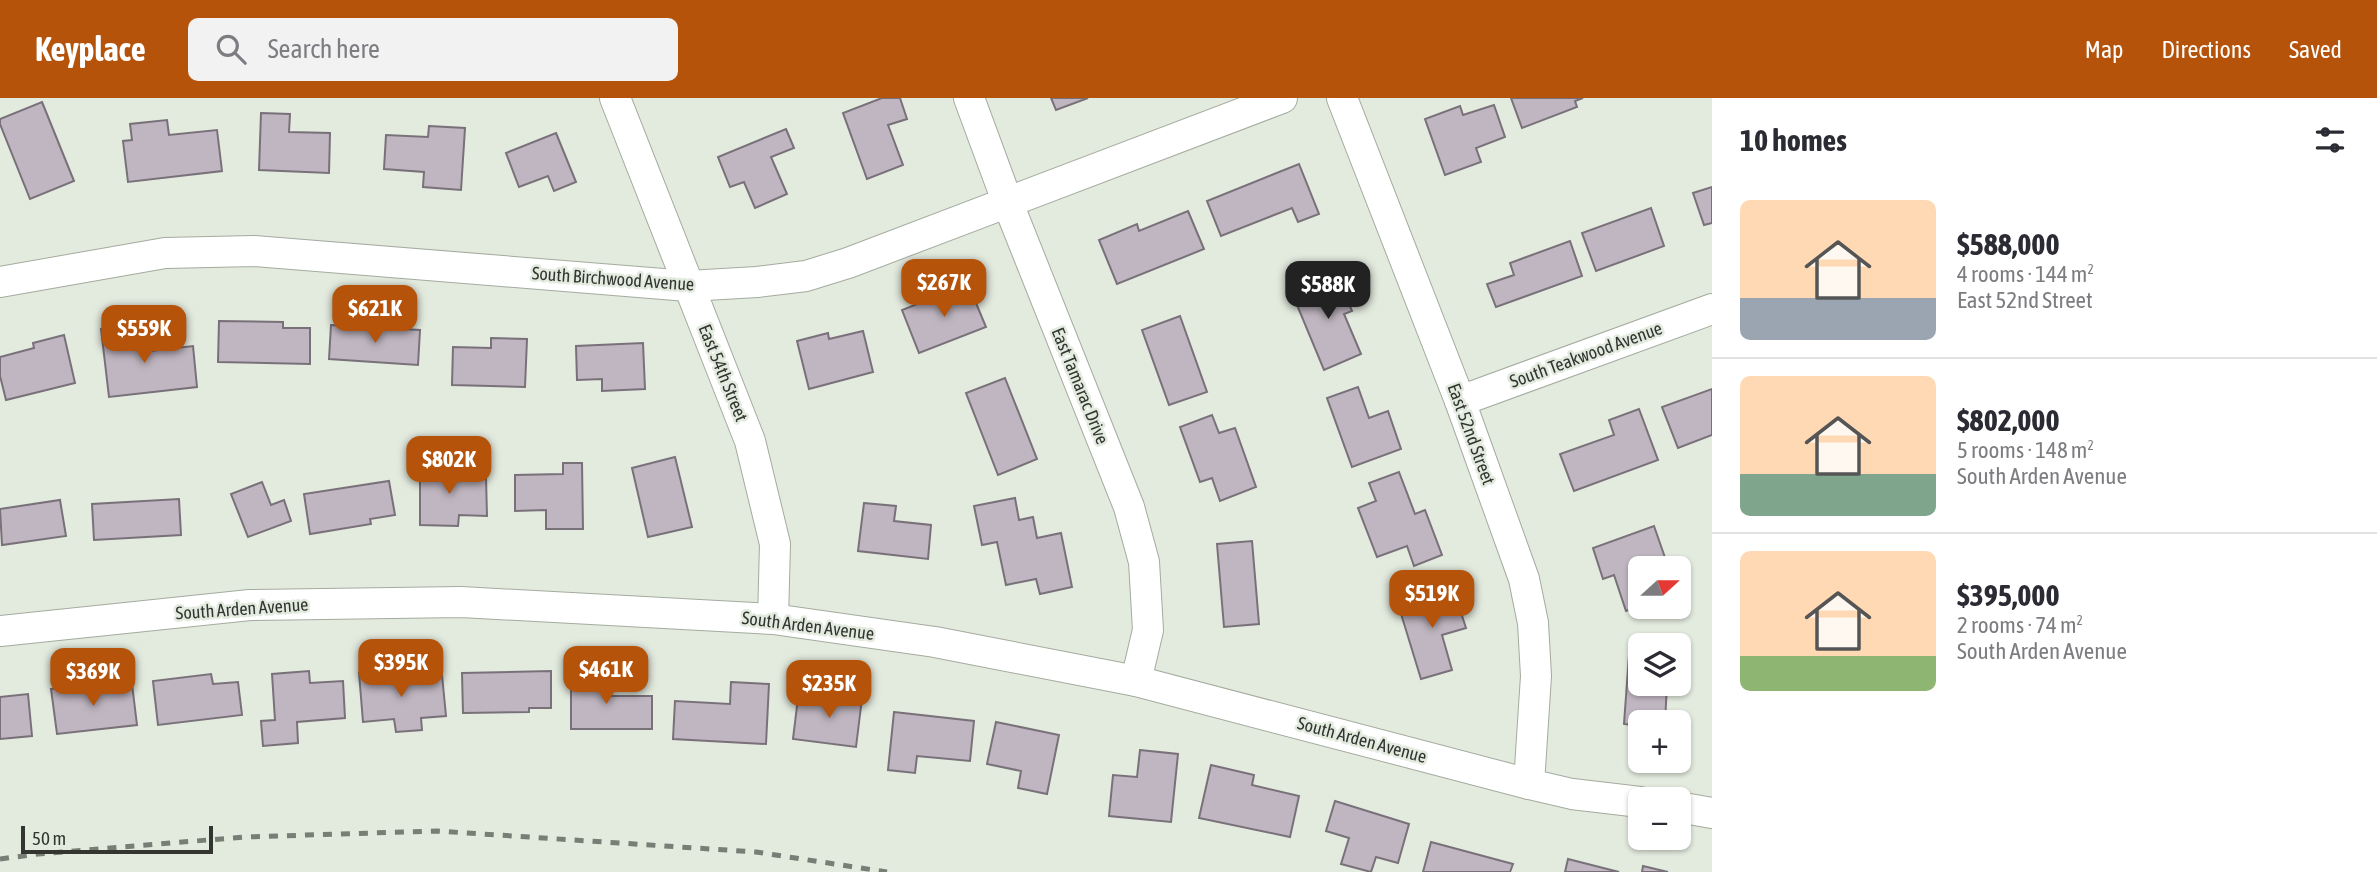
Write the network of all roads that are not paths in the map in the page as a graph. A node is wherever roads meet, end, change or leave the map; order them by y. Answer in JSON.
{"nodes":[{"id":1,"x":615,"y":98,"type":"edge"},
{"id":2,"x":969,"y":98,"type":"edge"},
{"id":3,"x":1282,"y":98,"type":"edge"},
{"id":4,"x":1342,"y":98,"type":"edge"},
{"id":5,"x":1007,"y":201,"type":"junction"},
{"id":6,"x":0,"y":282,"type":"edge"},
{"id":7,"x":688,"y":286,"type":"junction"},
{"id":8,"x":1712,"y":309,"type":"edge"},
{"id":9,"x":1460,"y":401,"type":"junction"},
{"id":10,"x":773,"y":619,"type":"junction"},
{"id":11,"x":0,"y":631,"type":"edge"},
{"id":12,"x":1136,"y":681,"type":"junction"},
{"id":13,"x":1529,"y":784,"type":"junction"},
{"id":14,"x":1628,"y":801,"type":"edge"},
{"id":15,"x":1691,"y":809,"type":"edge"},
{"id":16,"x":1712,"y":813,"type":"edge"}],
"edges":[{"from":1,"to":7,"type":"street","name":"East 54th Street"},
{"from":2,"to":5,"type":"street","name":"East Tamarac Drive"},
{"from":3,"to":5,"type":"street","name":"South Birchwood Avenue"},
{"from":4,"to":9,"type":"street","name":"East 52nd Street"},
{"from":5,"to":7,"type":"street","name":"South Birchwood Avenue"},
{"from":5,"to":12,"type":"street","name":"East Tamarac Drive"},
{"from":6,"to":7,"type":"street","name":"South Birchwood Avenue"},
{"from":7,"to":10,"type":"street","name":"East 54th Street"},
{"from":8,"to":9,"type":"street","name":"South Teakwood Avenue"},
{"from":9,"to":13,"type":"street","name":"East 52nd Street"},
{"from":10,"to":11,"type":"street","name":"South Arden Avenue"},
{"from":10,"to":12,"type":"street","name":"South Arden Avenue"},
{"from":12,"to":13,"type":"street","name":"South Arden Avenue"},
{"from":13,"to":14,"type":"street","name":"South Arden Avenue"},
{"from":15,"to":16,"type":"street"}]}
